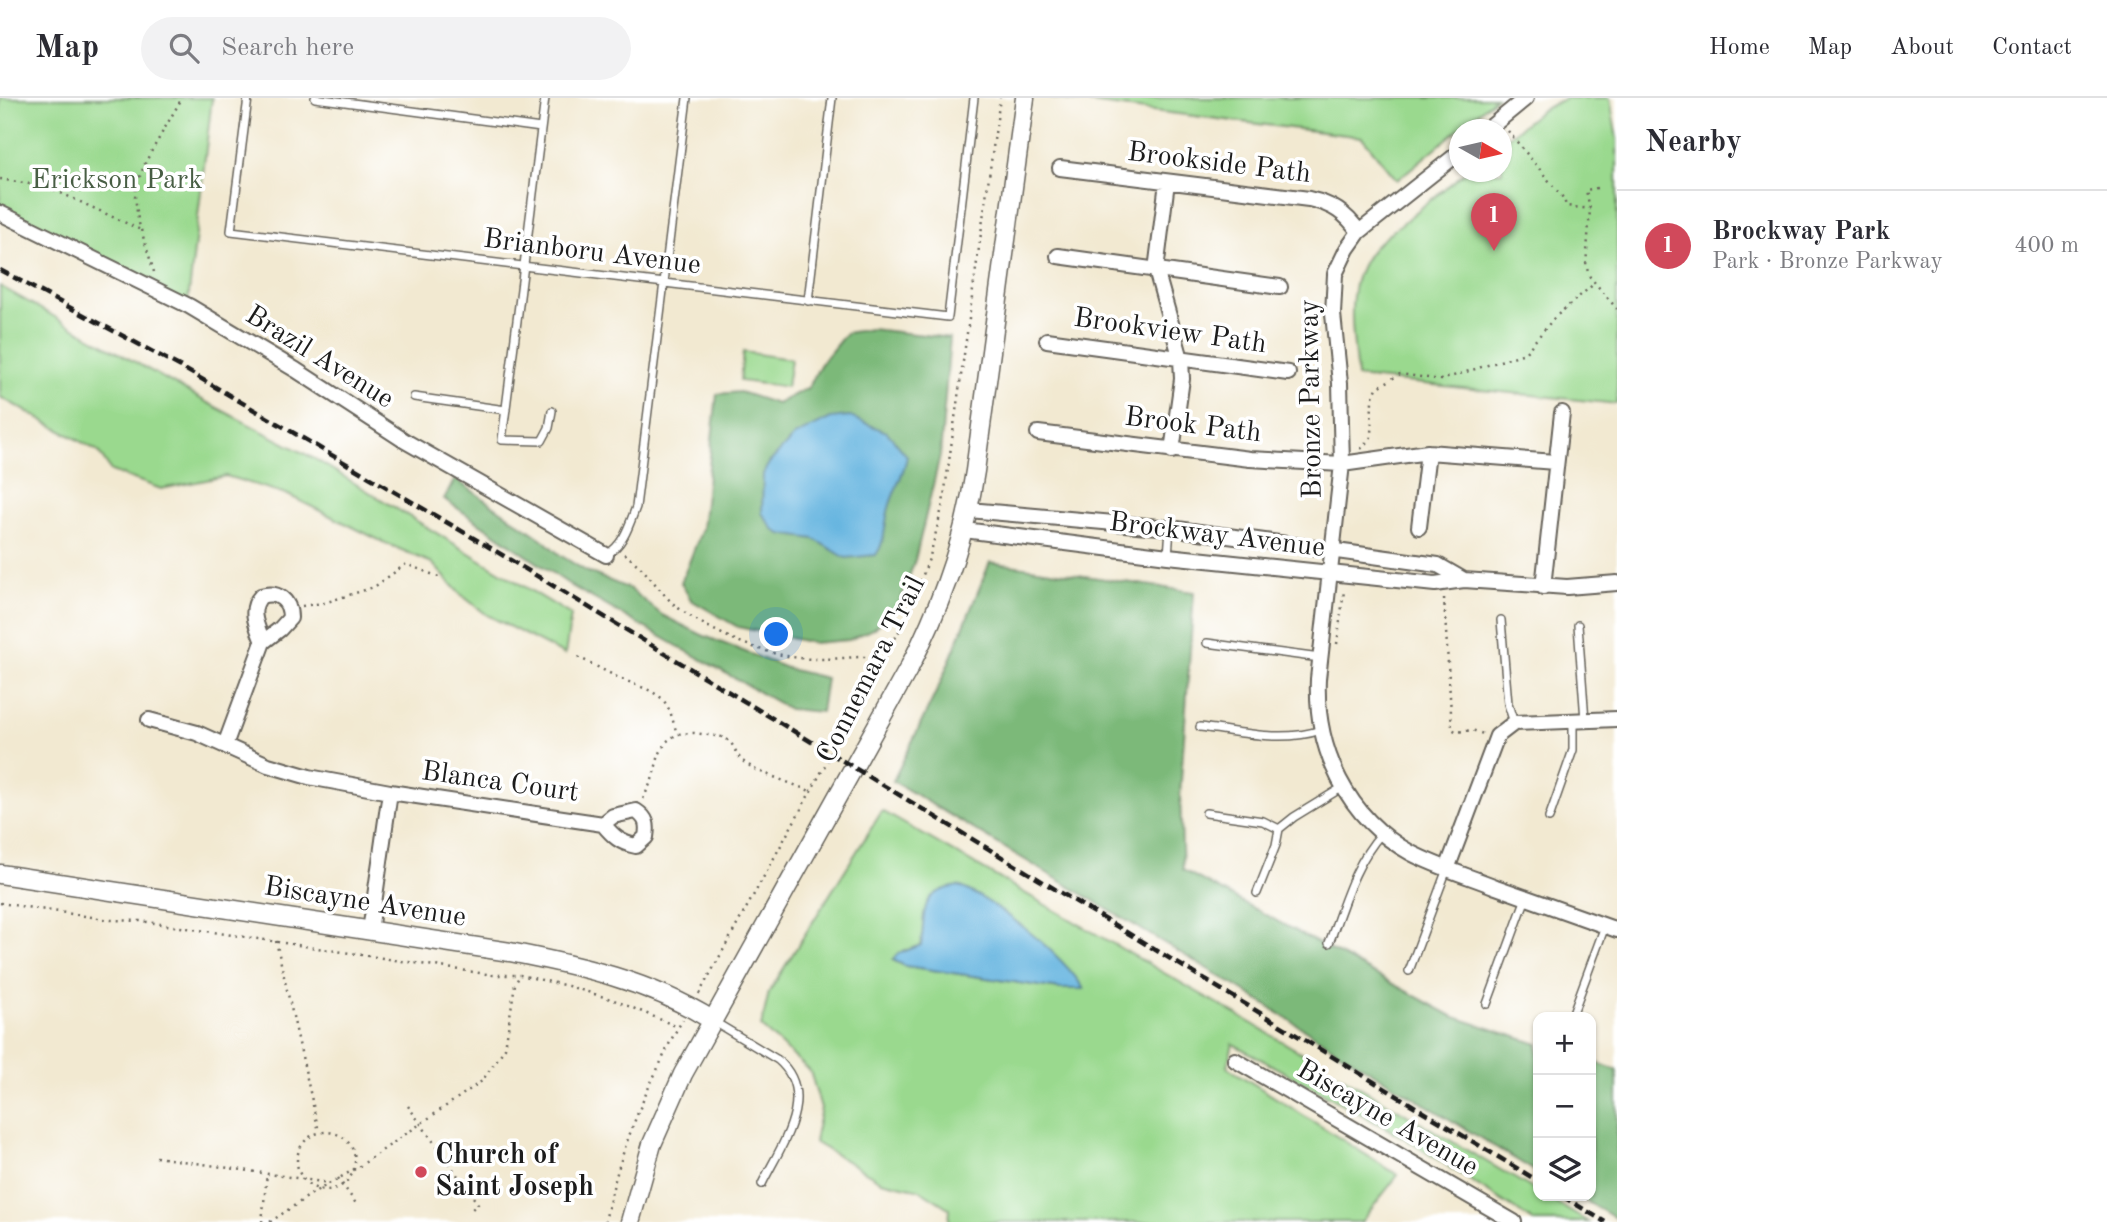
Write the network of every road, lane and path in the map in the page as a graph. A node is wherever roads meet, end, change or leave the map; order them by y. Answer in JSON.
{"nodes":[{"id":1,"x":183,"y":98,"type":"edge"},
{"id":2,"x":248,"y":98,"type":"edge"},
{"id":3,"x":315,"y":98,"type":"edge"},
{"id":4,"x":545,"y":98,"type":"edge"},
{"id":5,"x":687,"y":98,"type":"edge"},
{"id":6,"x":832,"y":98,"type":"edge"},
{"id":7,"x":974,"y":98,"type":"edge"},
{"id":8,"x":1000,"y":98,"type":"edge"},
{"id":9,"x":1025,"y":98,"type":"edge"},
{"id":10,"x":1526,"y":98,"type":"edge"},
{"id":11,"x":1500,"y":119,"type":"edge"},
{"id":12,"x":541,"y":128,"type":"junction"},
{"id":13,"x":1512,"y":136,"type":"edge"},
{"id":14,"x":1449,"y":161,"type":"edge"},
{"id":15,"x":1060,"y":168,"type":"dead end"},
{"id":16,"x":0,"y":180,"type":"edge"},
{"id":17,"x":1167,"y":182,"type":"junction"},
{"id":18,"x":1597,"y":188,"type":"dead end"},
{"id":19,"x":1590,"y":209,"type":"junction"},
{"id":20,"x":0,"y":213,"type":"edge"},
{"id":21,"x":141,"y":230,"type":"junction"},
{"id":22,"x":1359,"y":232,"type":"junction"},
{"id":23,"x":1058,"y":256,"type":"dead end"},
{"id":24,"x":524,"y":266,"type":"junction"},
{"id":25,"x":1156,"y":270,"type":"junction"},
{"id":26,"x":664,"y":283,"type":"junction"},
{"id":27,"x":1595,"y":283,"type":"junction"},
{"id":28,"x":1280,"y":287,"type":"dead end"},
{"id":29,"x":152,"y":288,"type":"junction"},
{"id":30,"x":808,"y":301,"type":"junction"},
{"id":31,"x":1617,"y":309,"type":"edge"},
{"id":32,"x":1046,"y":341,"type":"dead end"},
{"id":33,"x":1181,"y":359,"type":"junction"},
{"id":34,"x":1288,"y":373,"type":"dead end"},
{"id":35,"x":414,"y":397,"type":"dead end"},
{"id":36,"x":506,"y":410,"type":"junction"},
{"id":37,"x":552,"y":411,"type":"dead end"},
{"id":38,"x":1562,"y":413,"type":"dead end"},
{"id":39,"x":1038,"y":433,"type":"dead end"},
{"id":40,"x":1172,"y":450,"type":"junction"},
{"id":41,"x":1360,"y":450,"type":"dead end"},
{"id":42,"x":1428,"y":452,"type":"junction"},
{"id":43,"x":1555,"y":462,"type":"junction"},
{"id":44,"x":1342,"y":464,"type":"junction"},
{"id":45,"x":969,"y":510,"type":"junction"},
{"id":46,"x":1419,"y":527,"type":"dead end"},
{"id":47,"x":1170,"y":528,"type":"junction"},
{"id":48,"x":964,"y":530,"type":"junction"},
{"id":49,"x":1334,"y":551,"type":"junction"},
{"id":50,"x":611,"y":552,"type":"junction"},
{"id":51,"x":1168,"y":556,"type":"junction"},
{"id":52,"x":1330,"y":574,"type":"junction"},
{"id":53,"x":439,"y":577,"type":"dead end"},
{"id":54,"x":1464,"y":580,"type":"junction"},
{"id":55,"x":1617,"y":583,"type":"edge"},
{"id":56,"x":1543,"y":587,"type":"junction"},
{"id":57,"x":1344,"y":592,"type":"dead end"},
{"id":58,"x":1444,"y":598,"type":"dead end"},
{"id":59,"x":290,"y":608,"type":"junction"},
{"id":60,"x":1501,"y":620,"type":"dead end"},
{"id":61,"x":1578,"y":625,"type":"dead end"},
{"id":62,"x":263,"y":642,"type":"junction"},
{"id":63,"x":1207,"y":643,"type":"dead end"},
{"id":64,"x":1336,"y":656,"type":"dead end"},
{"id":65,"x":578,"y":657,"type":"dead end"},
{"id":66,"x":885,"y":658,"type":"junction"},
{"id":67,"x":1320,"y":659,"type":"junction"},
{"id":68,"x":1617,"y":719,"type":"edge"},
{"id":69,"x":149,"y":720,"type":"dead end"},
{"id":70,"x":1579,"y":720,"type":"junction"},
{"id":71,"x":1514,"y":723,"type":"junction"},
{"id":72,"x":1200,"y":727,"type":"dead end"},
{"id":73,"x":1321,"y":730,"type":"junction"},
{"id":74,"x":677,"y":734,"type":"junction"},
{"id":75,"x":1496,"y":739,"type":"junction"},
{"id":76,"x":225,"y":745,"type":"junction"},
{"id":77,"x":1343,"y":787,"type":"junction"},
{"id":78,"x":811,"y":791,"type":"junction"},
{"id":79,"x":390,"y":792,"type":"junction"},
{"id":80,"x":636,"y":811,"type":"junction"},
{"id":81,"x":1206,"y":813,"type":"dead end"},
{"id":82,"x":1549,"y":818,"type":"dead end"},
{"id":83,"x":603,"y":824,"type":"junction"},
{"id":84,"x":1279,"y":830,"type":"junction"},
{"id":85,"x":1382,"y":833,"type":"junction"},
{"id":86,"x":1447,"y":869,"type":"junction"},
{"id":87,"x":0,"y":874,"type":"edge"},
{"id":88,"x":1257,"y":893,"type":"dead end"},
{"id":89,"x":1526,"y":898,"type":"junction"},
{"id":90,"x":0,"y":903,"type":"edge"},
{"id":91,"x":1611,"y":928,"type":"edge"},
{"id":92,"x":370,"y":931,"type":"junction"},
{"id":93,"x":276,"y":942,"type":"junction"},
{"id":94,"x":1329,"y":943,"type":"dead end"},
{"id":95,"x":1409,"y":971,"type":"dead end"},
{"id":96,"x":520,"y":975,"type":"junction"},
{"id":97,"x":1487,"y":1004,"type":"dead end"},
{"id":98,"x":692,"y":1007,"type":"junction"},
{"id":99,"x":1574,"y":1010,"type":"dead end"},
{"id":100,"x":712,"y":1020,"type":"junction"},
{"id":101,"x":678,"y":1027,"type":"junction"},
{"id":102,"x":1235,"y":1060,"type":"dead end"},
{"id":103,"x":408,"y":1106,"type":"dead end"},
{"id":104,"x":420,"y":1124,"type":"junction"},
{"id":105,"x":319,"y":1132,"type":"junction"},
{"id":106,"x":156,"y":1157,"type":"dead end"},
{"id":107,"x":353,"y":1170,"type":"junction"},
{"id":108,"x":267,"y":1174,"type":"junction"},
{"id":109,"x":338,"y":1178,"type":"junction"},
{"id":110,"x":304,"y":1180,"type":"junction"},
{"id":111,"x":329,"y":1183,"type":"junction"},
{"id":112,"x":762,"y":1184,"type":"dead end"},
{"id":113,"x":343,"y":1185,"type":"junction"},
{"id":114,"x":319,"y":1189,"type":"junction"},
{"id":115,"x":357,"y":1205,"type":"dead end"},
{"id":116,"x":471,"y":1210,"type":"dead end"},
{"id":117,"x":262,"y":1222,"type":"edge"},
{"id":118,"x":270,"y":1222,"type":"edge"},
{"id":119,"x":605,"y":1222,"type":"edge"},
{"id":120,"x":630,"y":1222,"type":"edge"},
{"id":121,"x":1514,"y":1222,"type":"edge"}],
"edges":[{"from":1,"to":21,"type":"path"},
{"from":2,"to":24,"type":"lane","name":"Brianboru Avenue"},
{"from":3,"to":12,"type":"lane"},
{"from":4,"to":12,"type":"lane"},
{"from":5,"to":26,"type":"lane"},
{"from":6,"to":30,"type":"lane"},
{"from":7,"to":30,"type":"lane","name":"Brianboru Avenue"},
{"from":8,"to":66,"type":"path"},
{"from":9,"to":45,"type":"street","name":"Connemara Trail"},
{"from":10,"to":11,"type":"street"},
{"from":12,"to":24,"type":"lane"},
{"from":13,"to":19,"type":"path"},
{"from":14,"to":22,"type":"street","name":"Bronze Parkway"},
{"from":15,"to":17,"type":"street","name":"Brookside Path"},
{"from":16,"to":21,"type":"path"},
{"from":17,"to":22,"type":"street","name":"Brookside Path"},
{"from":17,"to":25,"type":"street"},
{"from":18,"to":19,"type":"path"},
{"from":19,"to":27,"type":"path"},
{"from":20,"to":29,"type":"street","name":"Brazil Avenue"},
{"from":21,"to":29,"type":"path"},
{"from":22,"to":44,"type":"street","name":"Bronze Parkway"},
{"from":23,"to":25,"type":"street"},
{"from":24,"to":26,"type":"lane","name":"Brianboru Avenue"},
{"from":24,"to":36,"type":"lane"},
{"from":25,"to":28,"type":"street"},
{"from":25,"to":33,"type":"street"},
{"from":26,"to":30,"type":"lane","name":"Brianboru Avenue"},
{"from":26,"to":50,"type":"lane"},
{"from":27,"to":31,"type":"path"},
{"from":27,"to":41,"type":"path"},
{"from":29,"to":50,"type":"street","name":"Brazil Avenue"},
{"from":32,"to":33,"type":"street","name":"Brookview Path"},
{"from":33,"to":34,"type":"street","name":"Brookview Path"},
{"from":33,"to":40,"type":"street"},
{"from":35,"to":36,"type":"lane"},
{"from":36,"to":37,"type":"lane"},
{"from":38,"to":43,"type":"street"},
{"from":39,"to":40,"type":"street","name":"Brook Path"},
{"from":40,"to":44,"type":"street","name":"Brook Path"},
{"from":42,"to":43,"type":"street","name":"Brook Path"},
{"from":42,"to":44,"type":"street","name":"Brook Path"},
{"from":42,"to":46,"type":"street"},
{"from":43,"to":56,"type":"street"},
{"from":44,"to":49,"type":"street","name":"Bronze Parkway"},
{"from":45,"to":47,"type":"street","name":"Brockway Avenue"},
{"from":45,"to":48,"type":"street","name":"Connemara Trail"},
{"from":47,"to":49,"type":"street","name":"Brockway Avenue"},
{"from":47,"to":51,"type":"lane"},
{"from":48,"to":51,"type":"street","name":"Brockway Avenue"},
{"from":48,"to":100,"type":"street","name":"Connemara Trail"},
{"from":49,"to":52,"type":"street","name":"Bronze Parkway"},
{"from":49,"to":54,"type":"street","name":"Brockway Avenue"},
{"from":50,"to":66,"type":"path"},
{"from":51,"to":52,"type":"street","name":"Brockway Avenue"},
{"from":52,"to":54,"type":"street","name":"Brockway Avenue"},
{"from":52,"to":67,"type":"street","name":"Bronze Parkway"},
{"from":53,"to":59,"type":"path"},
{"from":54,"to":56,"type":"street","name":"Brockway Avenue"},
{"from":55,"to":56,"type":"street","name":"Brockway Avenue"},
{"from":57,"to":64,"type":"path"},
{"from":58,"to":75,"type":"path"},
{"from":59,"to":62,"type":"street"},
{"from":59,"to":62,"type":"street"},
{"from":60,"to":71,"type":"lane"},
{"from":61,"to":70,"type":"lane"},
{"from":62,"to":76,"type":"street"},
{"from":63,"to":67,"type":"lane"},
{"from":65,"to":74,"type":"path"},
{"from":66,"to":78,"type":"path"},
{"from":67,"to":73,"type":"street","name":"Bronze Parkway"},
{"from":68,"to":70,"type":"street"},
{"from":69,"to":76,"type":"street","name":"Blanca Court"},
{"from":70,"to":71,"type":"street"},
{"from":70,"to":82,"type":"lane"},
{"from":71,"to":75,"type":"street"},
{"from":72,"to":73,"type":"lane"},
{"from":73,"to":77,"type":"street","name":"Bronze Parkway"},
{"from":74,"to":78,"type":"path"},
{"from":74,"to":80,"type":"path"},
{"from":75,"to":86,"type":"street"},
{"from":76,"to":79,"type":"street","name":"Blanca Court"},
{"from":77,"to":84,"type":"lane"},
{"from":77,"to":85,"type":"street","name":"Bronze Parkway"},
{"from":78,"to":98,"type":"path"},
{"from":79,"to":83,"type":"street","name":"Blanca Court"},
{"from":79,"to":92,"type":"street"},
{"from":80,"to":83,"type":"street","name":"Blanca Court"},
{"from":80,"to":83,"type":"street","name":"Blanca Court"},
{"from":81,"to":84,"type":"lane"},
{"from":84,"to":88,"type":"lane"},
{"from":85,"to":86,"type":"street","name":"Bronze Parkway"},
{"from":85,"to":94,"type":"lane"},
{"from":86,"to":89,"type":"street","name":"Bronze Parkway"},
{"from":86,"to":95,"type":"lane"},
{"from":87,"to":92,"type":"street","name":"Biscayne Avenue"},
{"from":89,"to":91,"type":"street","name":"Bronze Parkway"},
{"from":89,"to":97,"type":"lane"},
{"from":90,"to":93,"type":"path"},
{"from":91,"to":99,"type":"lane"},
{"from":92,"to":98,"type":"street","name":"Biscayne Avenue"},
{"from":93,"to":96,"type":"path"},
{"from":93,"to":105,"type":"path"},
{"from":96,"to":101,"type":"path"},
{"from":96,"to":104,"type":"path"},
{"from":98,"to":100,"type":"street","name":"Biscayne Avenue"},
{"from":98,"to":101,"type":"path"},
{"from":100,"to":112,"type":"lane"},
{"from":100,"to":120,"type":"street","name":"Connemara Trail"},
{"from":101,"to":119,"type":"path"},
{"from":102,"to":121,"type":"street","name":"Biscayne Avenue"},
{"from":103,"to":104,"type":"path"},
{"from":104,"to":107,"type":"path"},
{"from":104,"to":116,"type":"path"},
{"from":105,"to":107,"type":"path"},
{"from":105,"to":110,"type":"path"},
{"from":106,"to":108,"type":"path"},
{"from":107,"to":109,"type":"path"},
{"from":107,"to":113,"type":"path"},
{"from":108,"to":110,"type":"path"},
{"from":108,"to":117,"type":"path"},
{"from":109,"to":111,"type":"path"},
{"from":109,"to":113,"type":"path"},
{"from":110,"to":111,"type":"path"},
{"from":110,"to":114,"type":"path"},
{"from":111,"to":114,"type":"path"},
{"from":113,"to":114,"type":"path"},
{"from":113,"to":115,"type":"path"},
{"from":114,"to":118,"type":"path"}]}
